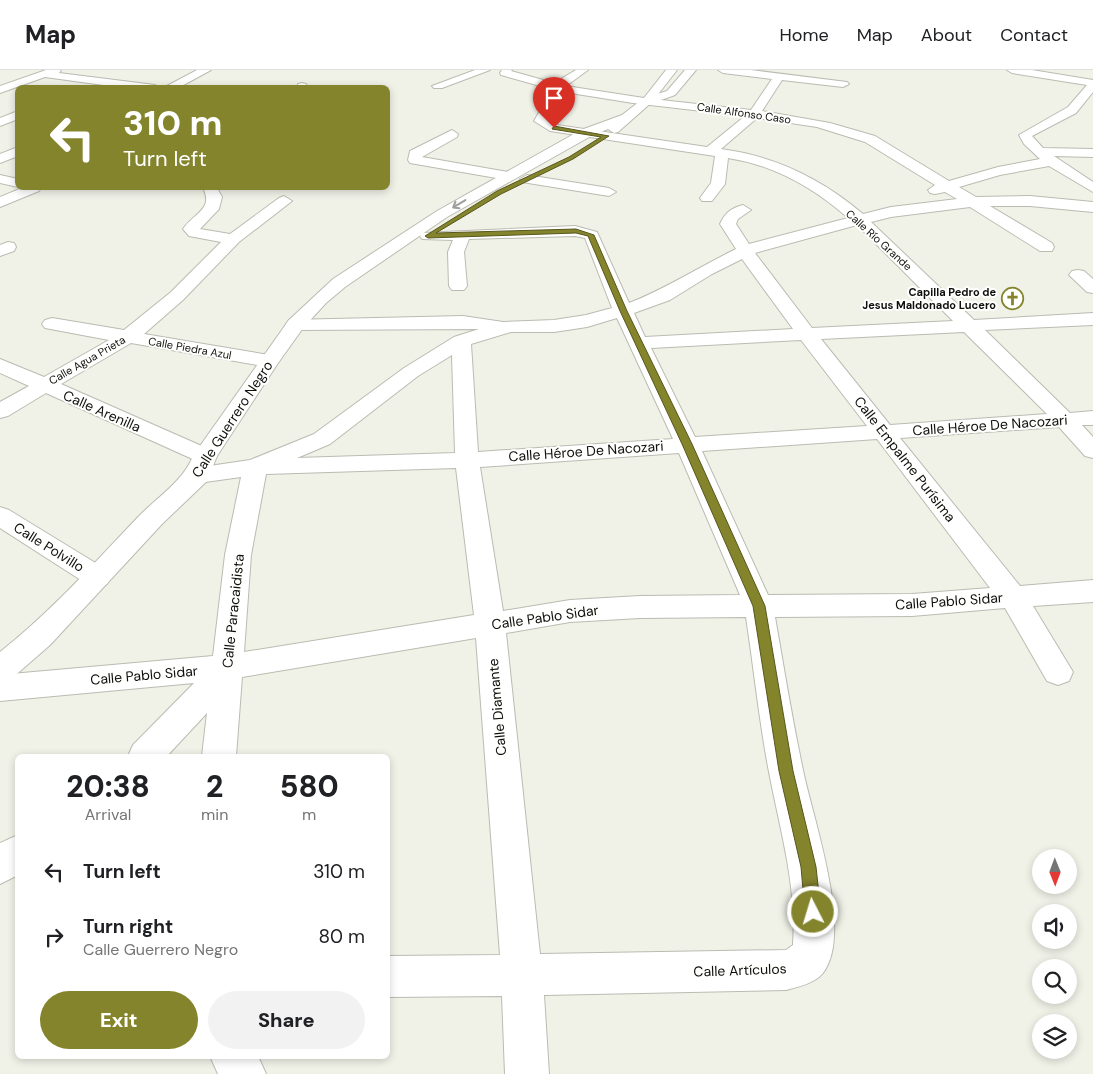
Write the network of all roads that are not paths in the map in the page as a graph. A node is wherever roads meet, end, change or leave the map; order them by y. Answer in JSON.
{"nodes":[{"id":1,"x":56,"y":70,"type":"edge"},
{"id":2,"x":206,"y":70,"type":"edge"},
{"id":3,"x":484,"y":70,"type":"edge"},
{"id":4,"x":583,"y":70,"type":"edge"},
{"id":5,"x":672,"y":70,"type":"edge"},
{"id":6,"x":691,"y":70,"type":"edge"},
{"id":7,"x":723,"y":70,"type":"edge"},
{"id":8,"x":1012,"y":70,"type":"edge"},
{"id":9,"x":502,"y":71,"type":"edge"},
{"id":10,"x":124,"y":73,"type":"dead end"},
{"id":11,"x":44,"y":74,"type":"junction"},
{"id":12,"x":779,"y":76,"type":"junction"},
{"id":13,"x":102,"y":81,"type":"junction"},
{"id":14,"x":488,"y":83,"type":"dead end"},
{"id":15,"x":844,"y":84,"type":"dead end"},
{"id":16,"x":1093,"y":84,"type":"edge"},
{"id":17,"x":93,"y":85,"type":"edge"},
{"id":18,"x":132,"y":85,"type":"edge"},
{"id":19,"x":174,"y":85,"type":"edge"},
{"id":20,"x":438,"y":86,"type":"dead end"},
{"id":21,"x":556,"y":88,"type":"junction"},
{"id":22,"x":0,"y":90,"type":"edge"},
{"id":23,"x":648,"y":100,"type":"junction"},
{"id":24,"x":1077,"y":105,"type":"junction"},
{"id":25,"x":1093,"y":107,"type":"edge"},
{"id":26,"x":754,"y":114,"type":"junction"},
{"id":27,"x":15,"y":116,"type":"edge"},
{"id":28,"x":627,"y":118,"type":"junction"},
{"id":29,"x":0,"y":122,"type":"edge"},
{"id":30,"x":586,"y":133,"type":"junction"},
{"id":31,"x":452,"y":134,"type":"dead end"},
{"id":32,"x":606,"y":136,"type":"junction"},
{"id":33,"x":15,"y":152,"type":"edge"},
{"id":34,"x":716,"y":152,"type":"junction"},
{"id":35,"x":1093,"y":153,"type":"edge"},
{"id":36,"x":1046,"y":156,"type":"junction"},
{"id":37,"x":0,"y":159,"type":"edge"},
{"id":38,"x":1071,"y":173,"type":"junction"},
{"id":39,"x":1093,"y":173,"type":"edge"},
{"id":40,"x":508,"y":176,"type":"junction"},
{"id":41,"x":0,"y":179,"type":"edge"},
{"id":42,"x":527,"y":179,"type":"junction"},
{"id":43,"x":15,"y":182,"type":"edge"},
{"id":44,"x":945,"y":185,"type":"junction"},
{"id":45,"x":1093,"y":188,"type":"edge"},
{"id":46,"x":29,"y":190,"type":"edge"},
{"id":47,"x":211,"y":190,"type":"edge"},
{"id":48,"x":609,"y":192,"type":"dead end"},
{"id":49,"x":707,"y":198,"type":"dead end"},
{"id":50,"x":284,"y":201,"type":"dead end"},
{"id":51,"x":0,"y":202,"type":"edge"},
{"id":52,"x":970,"y":202,"type":"junction"},
{"id":53,"x":1093,"y":207,"type":"edge"},
{"id":54,"x":743,"y":210,"type":"dead end"},
{"id":55,"x":891,"y":212,"type":"junction"},
{"id":56,"x":860,"y":219,"type":"junction"},
{"id":57,"x":463,"y":235,"type":"junction"},
{"id":58,"x":428,"y":236,"type":"junction"},
{"id":59,"x":233,"y":239,"type":"junction"},
{"id":60,"x":1046,"y":247,"type":"dead end"},
{"id":61,"x":745,"y":251,"type":"junction"},
{"id":62,"x":381,"y":256,"type":"junction"},
{"id":63,"x":1078,"y":275,"type":"dead end"},
{"id":64,"x":458,"y":286,"type":"dead end"},
{"id":65,"x":1093,"y":288,"type":"edge"},
{"id":66,"x":623,"y":311,"type":"junction"},
{"id":67,"x":1093,"y":319,"type":"edge"},
{"id":68,"x":52,"y":324,"type":"dead end"},
{"id":69,"x":296,"y":324,"type":"junction"},
{"id":70,"x":510,"y":326,"type":"junction"},
{"id":71,"x":971,"y":327,"type":"junction"},
{"id":72,"x":807,"y":335,"type":"junction"},
{"id":73,"x":128,"y":337,"type":"junction"},
{"id":74,"x":461,"y":342,"type":"junction"},
{"id":75,"x":639,"y":344,"type":"junction"},
{"id":76,"x":269,"y":361,"type":"junction"},
{"id":77,"x":0,"y":365,"type":"edge"},
{"id":78,"x":43,"y":385,"type":"junction"},
{"id":79,"x":0,"y":411,"type":"edge"},
{"id":80,"x":1093,"y":418,"type":"edge"},
{"id":81,"x":1065,"y":420,"type":"junction"},
{"id":82,"x":885,"y":433,"type":"junction"},
{"id":83,"x":687,"y":444,"type":"junction"},
{"id":84,"x":1093,"y":451,"type":"edge"},
{"id":85,"x":467,"y":460,"type":"junction"},
{"id":86,"x":202,"y":466,"type":"junction"},
{"id":87,"x":255,"y":467,"type":"junction"},
{"id":88,"x":0,"y":516,"type":"edge"},
{"id":89,"x":98,"y":577,"type":"junction"},
{"id":90,"x":1093,"y":591,"type":"edge"},
{"id":91,"x":1013,"y":597,"type":"junction"},
{"id":92,"x":759,"y":606,"type":"junction"},
{"id":93,"x":490,"y":624,"type":"junction"},
{"id":94,"x":226,"y":667,"type":"junction"},
{"id":95,"x":0,"y":670,"type":"edge"},
{"id":96,"x":1058,"y":672,"type":"dead end"},
{"id":97,"x":0,"y":688,"type":"edge"},
{"id":98,"x":147,"y":754,"type":"edge"},
{"id":99,"x":219,"y":754,"type":"edge"},
{"id":100,"x":15,"y":856,"type":"edge"},
{"id":101,"x":0,"y":865,"type":"edge"},
{"id":102,"x":522,"y":976,"type":"junction"},
{"id":103,"x":390,"y":977,"type":"edge"},
{"id":104,"x":234,"y":1059,"type":"edge"},
{"id":105,"x":244,"y":1074,"type":"edge"},
{"id":106,"x":528,"y":1074,"type":"edge"}],
"edges":[{"from":1,"to":11,"type":"street"},
{"from":2,"to":19,"type":"street"},
{"from":3,"to":20,"type":"street"},
{"from":4,"to":21,"type":"street"},
{"from":5,"to":23,"type":"street","name":"Calle Guerrero Negro"},
{"from":6,"to":23,"type":"street"},
{"from":7,"to":12,"type":"street"},
{"from":8,"to":16,"type":"street"},
{"from":9,"to":14,"type":"street"},
{"from":9,"to":21,"type":"street","name":"Calle Alfonso Caso"},
{"from":10,"to":13,"type":"street"},
{"from":11,"to":13,"type":"street"},
{"from":11,"to":22,"type":"street"},
{"from":12,"to":15,"type":"street"},
{"from":12,"to":26,"type":"street"},
{"from":13,"to":17,"type":"street"},
{"from":13,"to":18,"type":"street"},
{"from":16,"to":24,"type":"street"},
{"from":21,"to":23,"type":"street","name":"Calle Alfonso Caso"},
{"from":21,"to":30,"type":"street","name":"Calle Río Grande"},
{"from":23,"to":26,"type":"street","name":"Calle Alfonso Caso"},
{"from":23,"to":28,"type":"street","name":"Calle Guerrero Negro"},
{"from":24,"to":25,"type":"street"},
{"from":24,"to":36,"type":"street"},
{"from":26,"to":34,"type":"street"},
{"from":26,"to":44,"type":"street","name":"Calle Alfonso Caso"},
{"from":27,"to":29,"type":"street"},
{"from":28,"to":30,"type":"street","name":"Calle Guerrero Negro"},
{"from":28,"to":32,"type":"street","name":"Calle Guerrero Negro"},
{"from":30,"to":32,"type":"street","name":"Calle Río Grande"},
{"from":30,"to":40,"type":"street","name":"Calle Guerrero Negro"},
{"from":31,"to":40,"type":"street"},
{"from":32,"to":34,"type":"street","name":"Calle Río Grande"},
{"from":32,"to":42,"type":"street","name":"Calle Guerrero Negro"},
{"from":33,"to":37,"type":"street"},
{"from":34,"to":49,"type":"street"},
{"from":34,"to":56,"type":"street","name":"Calle Río Grande"},
{"from":35,"to":36,"type":"street"},
{"from":36,"to":38,"type":"street"},
{"from":36,"to":44,"type":"street"},
{"from":38,"to":39,"type":"street"},
{"from":38,"to":45,"type":"street"},
{"from":40,"to":62,"type":"street","name":"Calle Guerrero Negro","one_way":true},
{"from":41,"to":43,"type":"street"},
{"from":42,"to":48,"type":"street"},
{"from":42,"to":58,"type":"street","name":"Calle Guerrero Negro"},
{"from":44,"to":52,"type":"street","name":"Calle Alfonso Caso"},
{"from":44,"to":55,"type":"street"},
{"from":46,"to":51,"type":"street"},
{"from":47,"to":59,"type":"street"},
{"from":50,"to":59,"type":"street","name":"Calle Agua Prieta"},
{"from":52,"to":53,"type":"street"},
{"from":52,"to":55,"type":"street"},
{"from":52,"to":60,"type":"street","name":"Calle Alfonso Caso"},
{"from":54,"to":61,"type":"street","name":"Calle Empalme Purísima"},
{"from":55,"to":56,"type":"street"},
{"from":56,"to":61,"type":"street"},
{"from":56,"to":71,"type":"street","name":"Calle Río Grande"},
{"from":57,"to":58,"type":"street"},
{"from":57,"to":64,"type":"street"},
{"from":57,"to":66,"type":"street","name":"Calle Artículos"},
{"from":58,"to":62,"type":"street","name":"Calle Guerrero Negro"},
{"from":59,"to":73,"type":"street","name":"Calle Agua Prieta"},
{"from":61,"to":66,"type":"street"},
{"from":61,"to":72,"type":"street","name":"Calle Empalme Purísima"},
{"from":62,"to":69,"type":"street","name":"Calle Guerrero Negro"},
{"from":63,"to":65,"type":"street"},
{"from":66,"to":70,"type":"street"},
{"from":66,"to":75,"type":"street","name":"Calle Artículos"},
{"from":67,"to":71,"type":"street"},
{"from":68,"to":73,"type":"street","name":"Calle Piedra Azul"},
{"from":69,"to":70,"type":"street"},
{"from":69,"to":76,"type":"street","name":"Calle Guerrero Negro"},
{"from":70,"to":74,"type":"street"},
{"from":71,"to":72,"type":"street"},
{"from":71,"to":81,"type":"street","name":"Calle Río Grande"},
{"from":72,"to":75,"type":"street"},
{"from":72,"to":82,"type":"street","name":"Calle Empalme Purísima"},
{"from":73,"to":76,"type":"street","name":"Calle Piedra Azul"},
{"from":73,"to":78,"type":"street","name":"Calle Agua Prieta"},
{"from":74,"to":85,"type":"street","name":"Calle Diamante"},
{"from":74,"to":87,"type":"street"},
{"from":75,"to":83,"type":"street","name":"Calle Artículos"},
{"from":76,"to":86,"type":"street","name":"Calle Guerrero Negro"},
{"from":77,"to":78,"type":"street","name":"Calle Arenilla"},
{"from":78,"to":79,"type":"street","name":"Calle Agua Prieta"},
{"from":78,"to":86,"type":"street","name":"Calle Arenilla"},
{"from":80,"to":81,"type":"street","name":"Calle Héroe De Nacozari"},
{"from":81,"to":82,"type":"street","name":"Calle Héroe De Nacozari"},
{"from":81,"to":84,"type":"street","name":"Calle Río Grande"},
{"from":82,"to":83,"type":"street","name":"Calle Héroe De Nacozari"},
{"from":82,"to":91,"type":"street","name":"Calle Empalme Purísima"},
{"from":83,"to":85,"type":"street","name":"Calle Héroe De Nacozari"},
{"from":83,"to":92,"type":"street","name":"Calle Artículos"},
{"from":85,"to":87,"type":"street","name":"Calle Héroe De Nacozari"},
{"from":85,"to":93,"type":"street","name":"Calle Diamante"},
{"from":86,"to":87,"type":"street","name":"Calle Héroe De Nacozari"},
{"from":86,"to":89,"type":"street","name":"Calle Guerrero Negro"},
{"from":87,"to":94,"type":"street","name":"Calle Paracaidista"},
{"from":88,"to":89,"type":"street","name":"Calle Polvillo"},
{"from":89,"to":95,"type":"street","name":"Calle Guerrero Negro"},
{"from":90,"to":91,"type":"street","name":"Calle Pablo Sidar"},
{"from":91,"to":92,"type":"street","name":"Calle Pablo Sidar"},
{"from":91,"to":96,"type":"street","name":"Calle Empalme Purísima"},
{"from":92,"to":93,"type":"street","name":"Calle Pablo Sidar"},
{"from":92,"to":102,"type":"street","name":"Calle Artículos"},
{"from":93,"to":94,"type":"street","name":"Calle Pablo Sidar"},
{"from":93,"to":102,"type":"street","name":"Calle Diamante"},
{"from":94,"to":97,"type":"street","name":"Calle Pablo Sidar"},
{"from":94,"to":98,"type":"street"},
{"from":94,"to":99,"type":"street","name":"Calle Paracaidista"},
{"from":100,"to":101,"type":"street"},
{"from":102,"to":103,"type":"street","name":"Calle Artículos"},
{"from":102,"to":106,"type":"street","name":"Calle Diamante"},
{"from":104,"to":105,"type":"street"}]}
